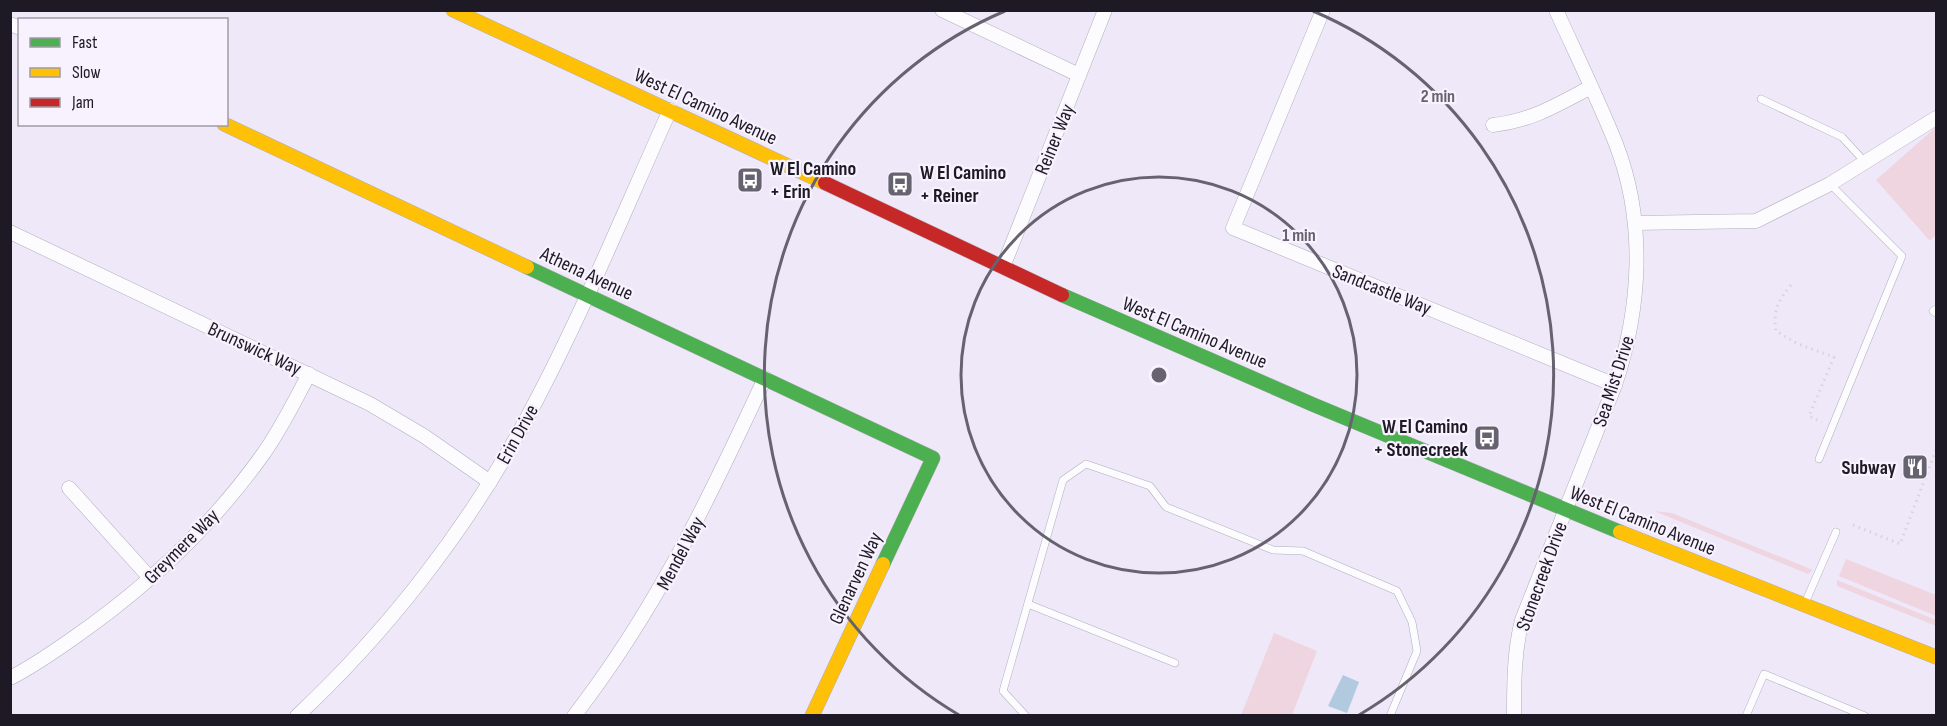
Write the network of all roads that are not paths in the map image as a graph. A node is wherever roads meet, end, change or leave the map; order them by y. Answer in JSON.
{"nodes":[{"id":1,"x":453,"y":10,"type":"edge"},
{"id":2,"x":942,"y":10,"type":"edge"},
{"id":3,"x":1105,"y":10,"type":"edge"},
{"id":4,"x":1323,"y":10,"type":"edge"},
{"id":5,"x":1557,"y":11,"type":"edge"},
{"id":6,"x":1079,"y":75,"type":"junction"},
{"id":7,"x":1591,"y":87,"type":"junction"},
{"id":8,"x":1761,"y":99,"type":"dead end"},
{"id":9,"x":670,"y":110,"type":"junction"},
{"id":10,"x":1936,"y":118,"type":"edge"},
{"id":11,"x":1493,"y":125,"type":"dead end"},
{"id":12,"x":228,"y":126,"type":"edge"},
{"id":13,"x":1865,"y":162,"type":"junction"},
{"id":14,"x":1830,"y":184,"type":"junction"},
{"id":15,"x":1635,"y":223,"type":"junction"},
{"id":16,"x":10,"y":232,"type":"edge"},
{"id":17,"x":1003,"y":267,"type":"junction"},
{"id":18,"x":587,"y":295,"type":"junction"},
{"id":19,"x":309,"y":374,"type":"junction"},
{"id":20,"x":765,"y":378,"type":"junction"},
{"id":21,"x":1615,"y":385,"type":"junction"},
{"id":22,"x":933,"y":458,"type":"joint"},
{"id":23,"x":1820,"y":459,"type":"dead end"},
{"id":24,"x":490,"y":482,"type":"junction"},
{"id":25,"x":69,"y":488,"type":"dead end"},
{"id":26,"x":1566,"y":509,"type":"junction"},
{"id":27,"x":1836,"y":532,"type":"dead end"},
{"id":28,"x":150,"y":578,"type":"junction"},
{"id":29,"x":1028,"y":603,"type":"junction"},
{"id":30,"x":1804,"y":606,"type":"junction"},
{"id":31,"x":1936,"y":657,"type":"edge"},
{"id":32,"x":1175,"y":663,"type":"dead end"},
{"id":33,"x":10,"y":678,"type":"edge"},
{"id":34,"x":298,"y":715,"type":"edge"},
{"id":35,"x":574,"y":716,"type":"edge"},
{"id":36,"x":812,"y":716,"type":"edge"},
{"id":37,"x":1026,"y":716,"type":"edge"},
{"id":38,"x":1390,"y":716,"type":"edge"},
{"id":39,"x":1514,"y":716,"type":"edge"},
{"id":40,"x":1746,"y":716,"type":"edge"},
{"id":41,"x":1865,"y":716,"type":"edge"}],
"edges":[{"from":1,"to":9,"type":"main road","name":"West El Camino Avenue"},
{"from":2,"to":6,"type":"street"},
{"from":3,"to":6,"type":"street","name":"Reiner Way"},
{"from":4,"to":21,"type":"street","name":"Sandcastle Way"},
{"from":5,"to":7,"type":"street","name":"Sea Mist Drive"},
{"from":6,"to":17,"type":"street","name":"Reiner Way"},
{"from":7,"to":11,"type":"street"},
{"from":7,"to":15,"type":"street","name":"Sea Mist Drive"},
{"from":8,"to":13,"type":"lane"},
{"from":9,"to":17,"type":"main road","name":"West El Camino Avenue"},
{"from":9,"to":18,"type":"street","name":"Erin Drive"},
{"from":10,"to":13,"type":"street"},
{"from":12,"to":18,"type":"main road","name":"Athena Avenue"},
{"from":13,"to":14,"type":"street"},
{"from":14,"to":15,"type":"street"},
{"from":14,"to":23,"type":"lane"},
{"from":15,"to":21,"type":"street","name":"Sea Mist Drive"},
{"from":16,"to":19,"type":"street","name":"Brunswick Way"},
{"from":17,"to":26,"type":"main road","name":"West El Camino Avenue"},
{"from":18,"to":20,"type":"main road","name":"Athena Avenue"},
{"from":18,"to":24,"type":"street","name":"Erin Drive"},
{"from":19,"to":24,"type":"street","name":"Brunswick Way"},
{"from":19,"to":28,"type":"street","name":"Greymere Way"},
{"from":20,"to":22,"type":"main road","name":"Athena Avenue"},
{"from":20,"to":35,"type":"street","name":"Mendel Way"},
{"from":21,"to":26,"type":"street","name":"Sea Mist Drive"},
{"from":22,"to":36,"type":"main road","name":"Glenarven Way"},
{"from":24,"to":34,"type":"street","name":"Erin Drive"},
{"from":25,"to":28,"type":"street"},
{"from":26,"to":30,"type":"main road","name":"West El Camino Avenue"},
{"from":26,"to":39,"type":"street","name":"Stonecreek Drive"},
{"from":27,"to":30,"type":"lane"},
{"from":28,"to":33,"type":"street","name":"Greymere Way"},
{"from":29,"to":32,"type":"lane"},
{"from":29,"to":37,"type":"lane"},
{"from":29,"to":38,"type":"lane"},
{"from":30,"to":31,"type":"main road","name":"West El Camino Avenue"},
{"from":40,"to":41,"type":"lane"}]}
